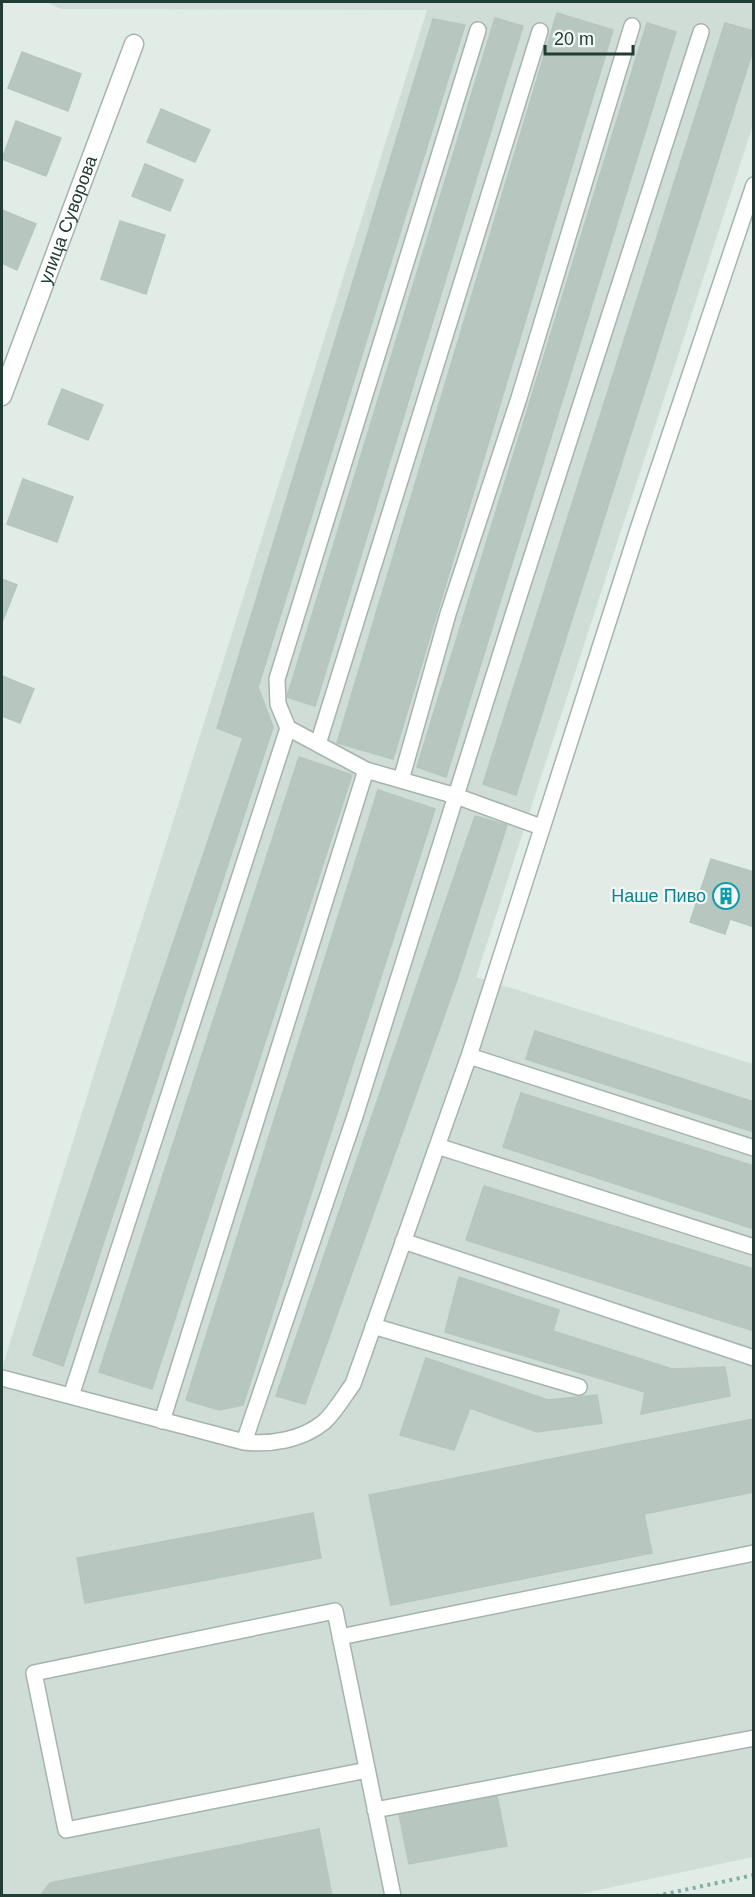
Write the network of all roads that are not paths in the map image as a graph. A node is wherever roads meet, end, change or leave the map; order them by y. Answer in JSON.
{"nodes":[{"id":1,"x":632,"y":26,"type":"dead end"},
{"id":2,"x":478,"y":30,"type":"dead end"},
{"id":3,"x":540,"y":31,"type":"dead end"},
{"id":4,"x":701,"y":32,"type":"dead end"},
{"id":5,"x":134,"y":44,"type":"dead end"},
{"id":6,"x":753,"y":185,"type":"edge"},
{"id":7,"x":2,"y":396,"type":"edge"},
{"id":8,"x":288,"y":728,"type":"junction"},
{"id":9,"x":318,"y":744,"type":"junction"},
{"id":10,"x":366,"y":770,"type":"junction"},
{"id":11,"x":401,"y":780,"type":"junction"},
{"id":12,"x":456,"y":796,"type":"junction"},
{"id":13,"x":542,"y":827,"type":"junction"},
{"id":14,"x":469,"y":1056,"type":"junction"},
{"id":15,"x":437,"y":1146,"type":"junction"},
{"id":16,"x":753,"y":1148,"type":"edge"},
{"id":17,"x":403,"y":1241,"type":"junction"},
{"id":18,"x":753,"y":1247,"type":"edge"},
{"id":19,"x":373,"y":1326,"type":"junction"},
{"id":20,"x":753,"y":1358,"type":"edge"},
{"id":21,"x":2,"y":1378,"type":"edge"},
{"id":22,"x":579,"y":1387,"type":"dead end"},
{"id":23,"x":71,"y":1396,"type":"junction"},
{"id":24,"x":162,"y":1421,"type":"junction"},
{"id":25,"x":244,"y":1442,"type":"junction"},
{"id":26,"x":753,"y":1553,"type":"edge"},
{"id":27,"x":340,"y":1637,"type":"junction"},
{"id":28,"x":753,"y":1738,"type":"edge"},
{"id":29,"x":367,"y":1770,"type":"junction"},
{"id":30,"x":375,"y":1810,"type":"junction"},
{"id":31,"x":393,"y":1896,"type":"edge"}],
"edges":[{"from":1,"to":11,"type":"lane"},
{"from":2,"to":8,"type":"lane"},
{"from":3,"to":9,"type":"lane"},
{"from":4,"to":12,"type":"lane"},
{"from":5,"to":7,"type":"street","name":"улица Суворова"},
{"from":6,"to":13,"type":"lane"},
{"from":8,"to":9,"type":"lane"},
{"from":8,"to":23,"type":"lane"},
{"from":9,"to":10,"type":"lane"},
{"from":10,"to":11,"type":"lane"},
{"from":10,"to":24,"type":"lane"},
{"from":11,"to":12,"type":"lane"},
{"from":12,"to":13,"type":"lane"},
{"from":12,"to":25,"type":"lane"},
{"from":13,"to":14,"type":"lane"},
{"from":14,"to":15,"type":"lane"},
{"from":14,"to":16,"type":"lane"},
{"from":15,"to":17,"type":"lane"},
{"from":15,"to":18,"type":"lane"},
{"from":17,"to":19,"type":"lane"},
{"from":17,"to":20,"type":"lane"},
{"from":19,"to":22,"type":"lane"},
{"from":19,"to":25,"type":"lane"},
{"from":21,"to":23,"type":"lane"},
{"from":23,"to":24,"type":"lane"},
{"from":24,"to":25,"type":"lane"},
{"from":26,"to":27,"type":"lane"},
{"from":27,"to":29,"type":"lane"},
{"from":27,"to":29,"type":"lane"},
{"from":28,"to":30,"type":"lane"},
{"from":29,"to":30,"type":"lane"},
{"from":30,"to":31,"type":"lane"}]}
